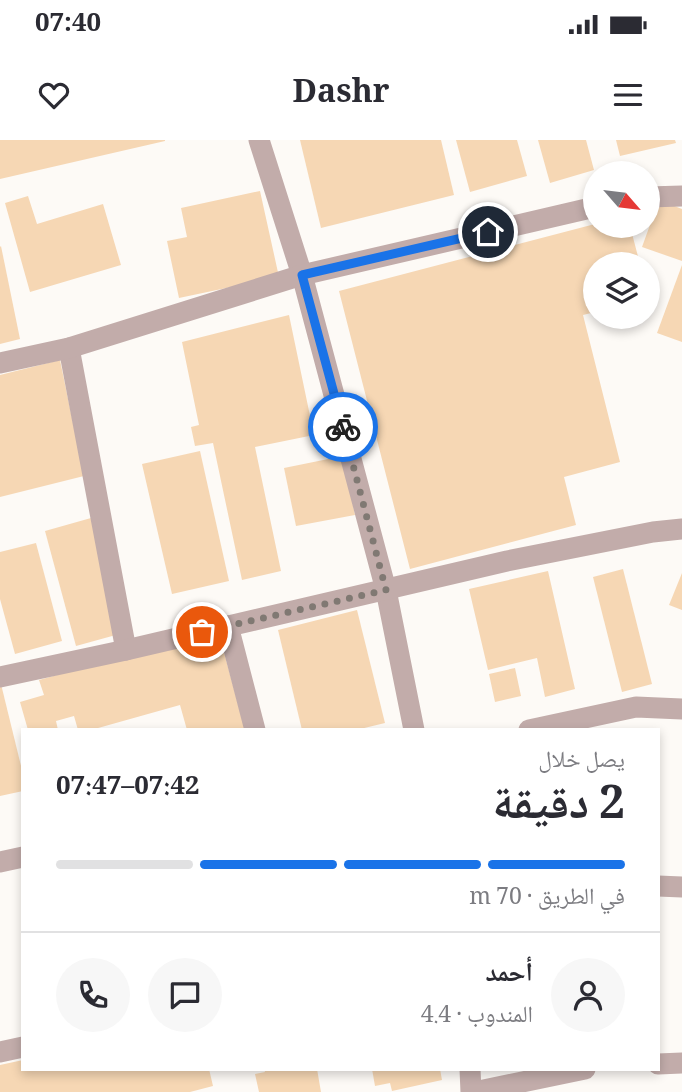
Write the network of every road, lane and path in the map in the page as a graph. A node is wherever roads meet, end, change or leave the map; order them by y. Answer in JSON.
{"nodes":[{"id":1,"x":259,"y":140,"type":"edge"},
{"id":2,"x":682,"y":196,"type":"edge"},
{"id":3,"x":660,"y":197,"type":"edge"},
{"id":4,"x":583,"y":211,"type":"edge"},
{"id":5,"x":302,"y":275,"type":"junction"},
{"id":6,"x":69,"y":348,"type":"junction"},
{"id":7,"x":0,"y":363,"type":"edge"},
{"id":8,"x":682,"y":529,"type":"edge"},
{"id":9,"x":386,"y":590,"type":"junction"},
{"id":10,"x":228,"y":626,"type":"junction"},
{"id":11,"x":126,"y":650,"type":"junction"},
{"id":12,"x":0,"y":677,"type":"edge"},
{"id":13,"x":682,"y":709,"type":"edge"},
{"id":14,"x":254,"y":728,"type":"edge"},
{"id":15,"x":414,"y":728,"type":"edge"},
{"id":16,"x":538,"y":728,"type":"edge"},
{"id":17,"x":21,"y":858,"type":"edge"},
{"id":18,"x":0,"y":863,"type":"edge"},
{"id":19,"x":660,"y":886,"type":"edge"},
{"id":20,"x":682,"y":887,"type":"edge"},
{"id":21,"x":21,"y":1047,"type":"edge"},
{"id":22,"x":0,"y":1052,"type":"edge"},
{"id":23,"x":660,"y":1063,"type":"edge"},
{"id":24,"x":682,"y":1063,"type":"edge"},
{"id":25,"x":470,"y":1071,"type":"edge"},
{"id":26,"x":575,"y":1071,"type":"edge"},
{"id":27,"x":472,"y":1092,"type":"edge"}],
"edges":[{"from":1,"to":5,"type":"street"},
{"from":2,"to":3,"type":"street"},
{"from":4,"to":5,"type":"street"},
{"from":5,"to":6,"type":"street"},
{"from":5,"to":9,"type":"street"},
{"from":6,"to":7,"type":"street"},
{"from":6,"to":11,"type":"street"},
{"from":8,"to":9,"type":"street"},
{"from":9,"to":10,"type":"street"},
{"from":9,"to":15,"type":"street"},
{"from":10,"to":11,"type":"street"},
{"from":10,"to":14,"type":"street"},
{"from":11,"to":12,"type":"street"},
{"from":13,"to":16,"type":"street"},
{"from":17,"to":18,"type":"street"},
{"from":19,"to":20,"type":"street"},
{"from":21,"to":22,"type":"street"},
{"from":23,"to":24,"type":"street"},
{"from":25,"to":27,"type":"street"},
{"from":26,"to":27,"type":"street"}]}
